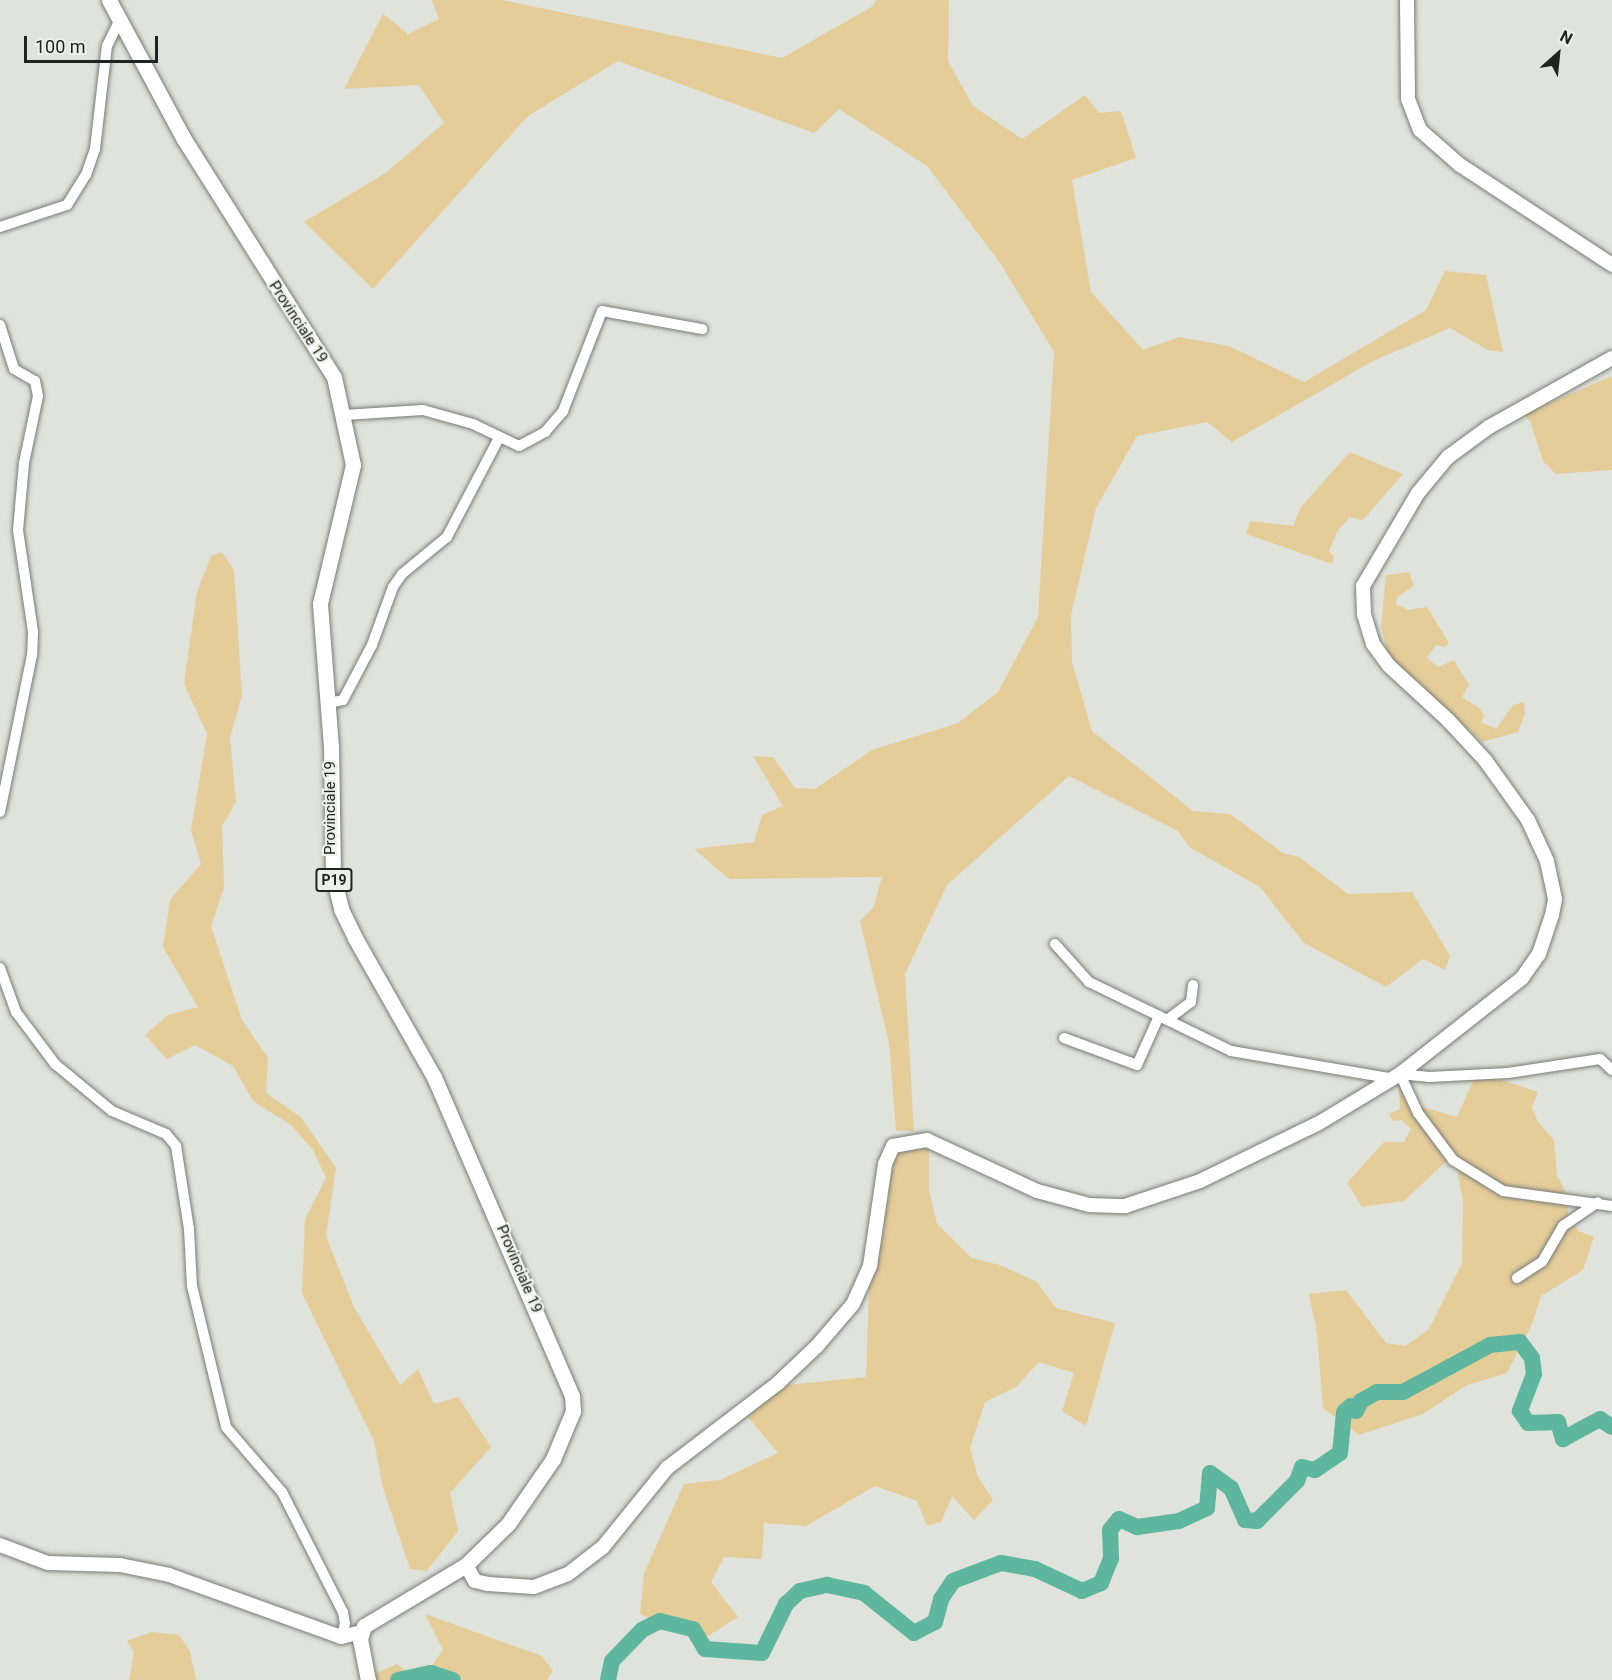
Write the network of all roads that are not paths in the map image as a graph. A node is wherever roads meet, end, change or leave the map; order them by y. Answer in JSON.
{"nodes":[{"id":1,"x":109,"y":0,"type":"edge"},
{"id":2,"x":1407,"y":0,"type":"edge"},
{"id":3,"x":120,"y":19,"type":"junction"},
{"id":4,"x":0,"y":227,"type":"edge"},
{"id":5,"x":1612,"y":266,"type":"edge"},
{"id":6,"x":0,"y":325,"type":"edge"},
{"id":7,"x":702,"y":329,"type":"dead end"},
{"id":8,"x":1612,"y":358,"type":"edge"},
{"id":9,"x":0,"y":367,"type":"edge"},
{"id":10,"x":14,"y":369,"type":"junction"},
{"id":11,"x":344,"y":415,"type":"junction"},
{"id":12,"x":500,"y":438,"type":"junction"},
{"id":13,"x":328,"y":703,"type":"junction"},
{"id":14,"x":0,"y":812,"type":"edge"},
{"id":15,"x":1055,"y":944,"type":"dead end"},
{"id":16,"x":0,"y":968,"type":"edge"},
{"id":17,"x":1193,"y":985,"type":"dead end"},
{"id":18,"x":1163,"y":1018,"type":"junction"},
{"id":19,"x":1064,"y":1038,"type":"dead end"},
{"id":20,"x":1612,"y":1071,"type":"edge"},
{"id":21,"x":1394,"y":1076,"type":"junction"},
{"id":22,"x":1598,"y":1202,"type":"junction"},
{"id":23,"x":1612,"y":1206,"type":"edge"},
{"id":24,"x":1517,"y":1278,"type":"dead end"},
{"id":25,"x":0,"y":1545,"type":"edge"},
{"id":26,"x":466,"y":1565,"type":"junction"},
{"id":27,"x":361,"y":1632,"type":"junction"},
{"id":28,"x":341,"y":1637,"type":"junction"},
{"id":29,"x":368,"y":1680,"type":"edge"}],
"edges":[{"from":1,"to":3,"type":"main road","name":"Provinciale 19","number":"P19"},
{"from":2,"to":5,"type":"street"},
{"from":3,"to":4,"type":"street"},
{"from":3,"to":11,"type":"main road","name":"Provinciale 19","number":"P19"},
{"from":6,"to":10,"type":"street"},
{"from":7,"to":12,"type":"street"},
{"from":8,"to":21,"type":"street"},
{"from":9,"to":10,"type":"street"},
{"from":10,"to":14,"type":"street"},
{"from":11,"to":12,"type":"street"},
{"from":11,"to":13,"type":"main road","name":"Provinciale 19","number":"P19"},
{"from":12,"to":13,"type":"street"},
{"from":13,"to":26,"type":"main road","name":"Provinciale 19","number":"P19"},
{"from":15,"to":18,"type":"street"},
{"from":16,"to":28,"type":"street"},
{"from":17,"to":18,"type":"street"},
{"from":18,"to":19,"type":"street"},
{"from":18,"to":21,"type":"street"},
{"from":20,"to":21,"type":"street"},
{"from":21,"to":22,"type":"street"},
{"from":21,"to":26,"type":"street"},
{"from":22,"to":23,"type":"street"},
{"from":22,"to":24,"type":"street"},
{"from":25,"to":28,"type":"street"},
{"from":26,"to":27,"type":"main road","name":"Provinciale 19","number":"P19"},
{"from":27,"to":28,"type":"street"},
{"from":27,"to":29,"type":"main road"}]}
